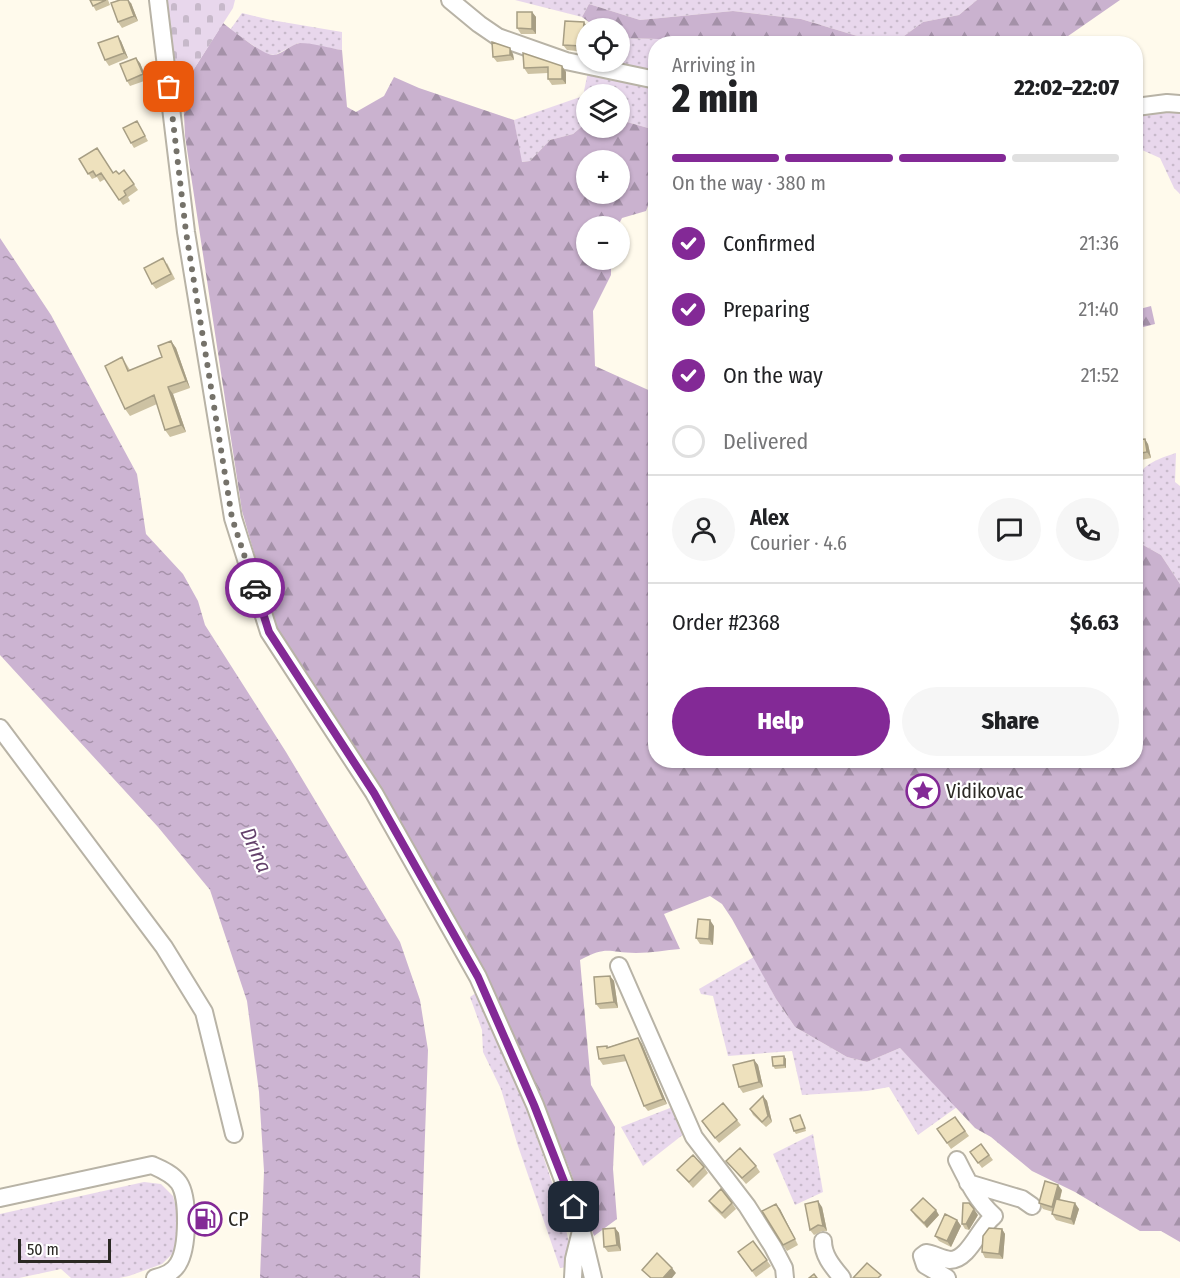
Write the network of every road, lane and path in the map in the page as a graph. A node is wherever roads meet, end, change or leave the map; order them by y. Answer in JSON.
{"nodes":[{"id":1,"x":158,"y":0,"type":"edge"},
{"id":2,"x":450,"y":0,"type":"edge"},
{"id":3,"x":648,"y":78,"type":"edge"},
{"id":4,"x":1180,"y":104,"type":"edge"},
{"id":5,"x":1143,"y":106,"type":"edge"},
{"id":6,"x":0,"y":728,"type":"edge"},
{"id":7,"x":619,"y":966,"type":"dead end"},
{"id":8,"x":234,"y":1134,"type":"dead end"},
{"id":9,"x":957,"y":1160,"type":"dead end"},
{"id":10,"x":968,"y":1183,"type":"junction"},
{"id":11,"x":0,"y":1198,"type":"edge"},
{"id":12,"x":994,"y":1215,"type":"junction"},
{"id":13,"x":581,"y":1228,"type":"junction"},
{"id":14,"x":824,"y":1241,"type":"dead end"},
{"id":15,"x":155,"y":1278,"type":"edge"},
{"id":16,"x":573,"y":1278,"type":"edge"},
{"id":17,"x":594,"y":1278,"type":"edge"},
{"id":18,"x":786,"y":1278,"type":"edge"},
{"id":19,"x":842,"y":1278,"type":"edge"},
{"id":20,"x":947,"y":1278,"type":"edge"}],
"edges":[{"from":1,"to":13,"type":"street"},
{"from":2,"to":3,"type":"street"},
{"from":4,"to":5,"type":"street"},
{"from":6,"to":8,"type":"street"},
{"from":7,"to":18,"type":"street"},
{"from":9,"to":10,"type":"street"},
{"from":10,"to":12,"type":"street"},
{"from":10,"to":12,"type":"street"},
{"from":11,"to":15,"type":"street"},
{"from":12,"to":20,"type":"street"},
{"from":13,"to":16,"type":"street"},
{"from":13,"to":17,"type":"street"},
{"from":14,"to":19,"type":"street"}]}
